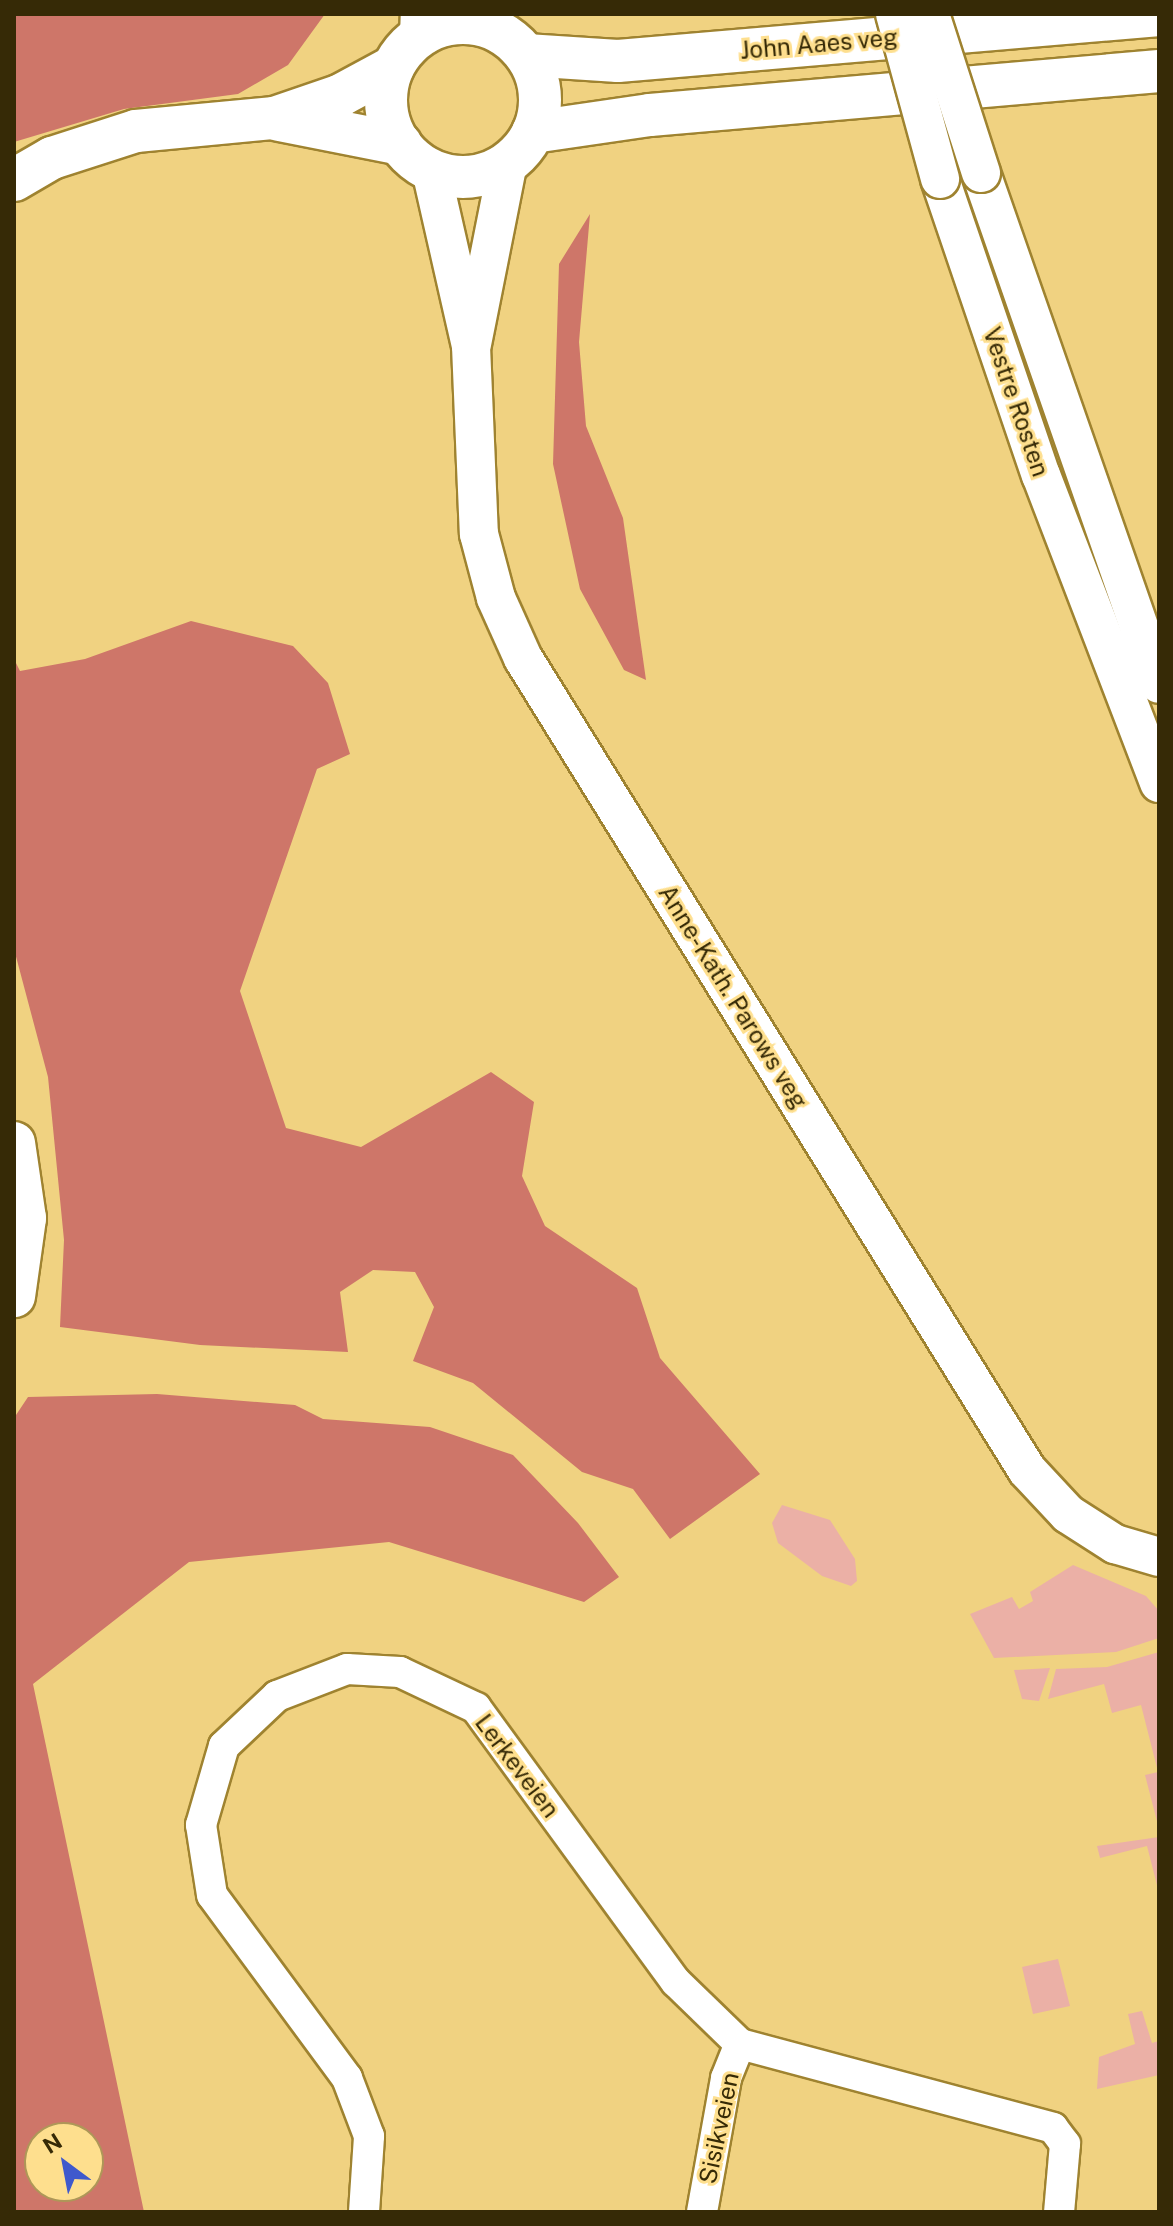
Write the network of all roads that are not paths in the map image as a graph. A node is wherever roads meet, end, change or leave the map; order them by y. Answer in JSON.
{"nodes":[{"id":1,"x":895,"y":14,"type":"edge"},
{"id":2,"x":930,"y":14,"type":"edge"},
{"id":3,"x":1159,"y":15,"type":"edge"},
{"id":4,"x":503,"y":33,"type":"edge"},
{"id":5,"x":411,"y":39,"type":"edge"},
{"id":6,"x":1159,"y":71,"type":"edge"},
{"id":7,"x":274,"y":118,"type":"junction"},
{"id":8,"x":521,"y":147,"type":"junction"},
{"id":9,"x":416,"y":157,"type":"junction"},
{"id":10,"x":14,"y":180,"type":"edge"},
{"id":11,"x":471,"y":346,"type":"junction"},
{"id":12,"x":1159,"y":684,"type":"edge"},
{"id":13,"x":1159,"y":783,"type":"edge"},
{"id":14,"x":14,"y":1143,"type":"edge"},
{"id":15,"x":14,"y":1296,"type":"edge"},
{"id":16,"x":1159,"y":1557,"type":"edge"},
{"id":17,"x":740,"y":2044,"type":"junction"},
{"id":18,"x":364,"y":2212,"type":"edge"},
{"id":19,"x":702,"y":2212,"type":"edge"},
{"id":20,"x":1059,"y":2212,"type":"edge"}],
"edges":[{"from":1,"to":13,"type":"street","name":"Vestre Rosten","bridge":true},
{"from":2,"to":12,"type":"street","name":"Vestre Rosten","bridge":true},
{"from":3,"to":4,"type":"main road","name":"John Aaes veg"},
{"from":4,"to":5,"type":"main road"},
{"from":4,"to":8,"type":"main road"},
{"from":5,"to":7,"type":"main road"},
{"from":5,"to":9,"type":"main road"},
{"from":6,"to":8,"type":"main road"},
{"from":7,"to":9,"type":"main road"},
{"from":7,"to":10,"type":"main road"},
{"from":8,"to":9,"type":"main road"},
{"from":8,"to":11,"type":"street","name":"Anne-Kath. Parows veg"},
{"from":9,"to":11,"type":"street","name":"Anne-Kath. Parows veg"},
{"from":11,"to":16,"type":"street","name":"Anne-Kath. Parows veg"},
{"from":14,"to":15,"type":"main road"},
{"from":17,"to":18,"type":"street","name":"Lerkeveien"},
{"from":17,"to":19,"type":"street","name":"Sisikveien"},
{"from":17,"to":20,"type":"street","name":"Lerkeveien"}]}
